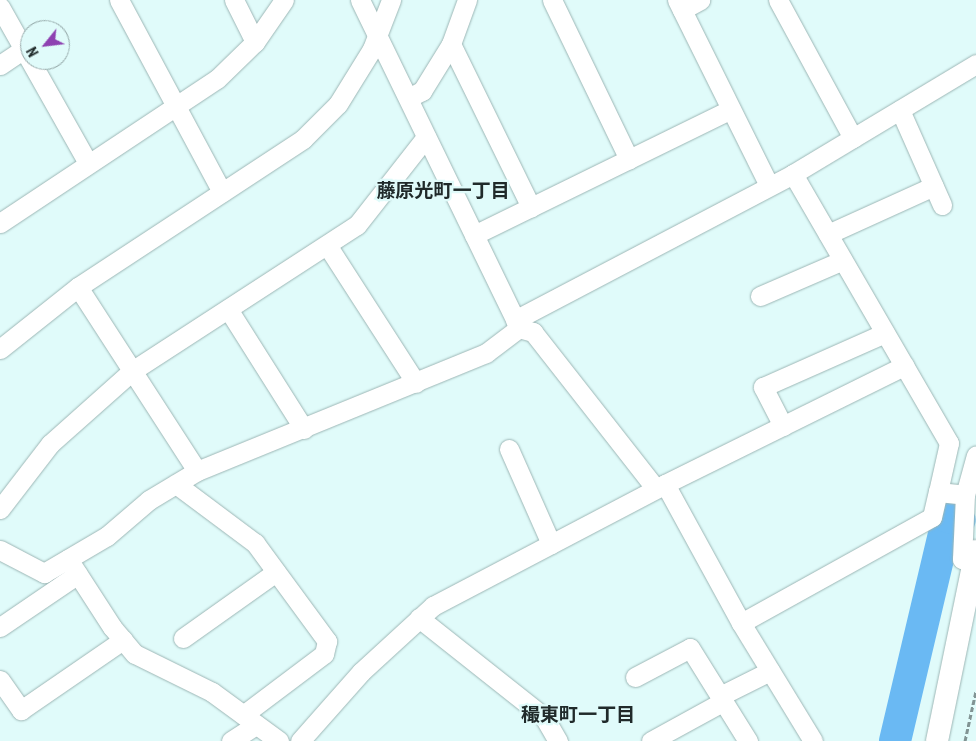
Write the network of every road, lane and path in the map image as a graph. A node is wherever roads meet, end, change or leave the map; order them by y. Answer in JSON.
{"nodes":[{"id":1,"x":119,"y":0,"type":"edge"},
{"id":2,"x":234,"y":0,"type":"edge"},
{"id":3,"x":284,"y":0,"type":"edge"},
{"id":4,"x":360,"y":0,"type":"edge"},
{"id":5,"x":391,"y":0,"type":"edge"},
{"id":6,"x":467,"y":0,"type":"edge"},
{"id":7,"x":552,"y":0,"type":"edge"},
{"id":8,"x":700,"y":0,"type":"edge"},
{"id":9,"x":778,"y":0,"type":"edge"},
{"id":10,"x":679,"y":5,"type":"edge"},
{"id":11,"x":0,"y":7,"type":"edge"},
{"id":12,"x":378,"y":37,"type":"junction"},
{"id":13,"x":20,"y":42,"type":"edge"},
{"id":14,"x":255,"y":42,"type":"junction"},
{"id":15,"x":451,"y":44,"type":"junction"},
{"id":16,"x":20,"y":52,"type":"edge"},
{"id":17,"x":976,"y":64,"type":"edge"},
{"id":18,"x":0,"y":65,"type":"edge"},
{"id":19,"x":36,"y":70,"type":"edge"},
{"id":20,"x":408,"y":98,"type":"junction"},
{"id":21,"x":176,"y":105,"type":"junction"},
{"id":22,"x":731,"y":110,"type":"junction"},
{"id":23,"x":900,"y":110,"type":"junction"},
{"id":24,"x":426,"y":137,"type":"junction"},
{"id":25,"x":853,"y":138,"type":"junction"},
{"id":26,"x":629,"y":160,"type":"junction"},
{"id":27,"x":88,"y":163,"type":"junction"},
{"id":28,"x":793,"y":174,"type":"junction"},
{"id":29,"x":769,"y":185,"type":"junction"},
{"id":30,"x":934,"y":186,"type":"junction"},
{"id":31,"x":222,"y":192,"type":"junction"},
{"id":32,"x":942,"y":205,"type":"dead end"},
{"id":33,"x":531,"y":208,"type":"junction"},
{"id":34,"x":0,"y":223,"type":"edge"},
{"id":35,"x":828,"y":234,"type":"junction"},
{"id":36,"x":474,"y":235,"type":"junction"},
{"id":37,"x":327,"y":245,"type":"junction"},
{"id":38,"x":843,"y":260,"type":"junction"},
{"id":39,"x":78,"y":287,"type":"junction"},
{"id":40,"x":760,"y":296,"type":"dead end"},
{"id":41,"x":228,"y":309,"type":"junction"},
{"id":42,"x":517,"y":324,"type":"junction"},
{"id":43,"x":885,"y":333,"type":"junction"},
{"id":44,"x":0,"y":349,"type":"edge"},
{"id":45,"x":904,"y":366,"type":"junction"},
{"id":46,"x":132,"y":371,"type":"junction"},
{"id":47,"x":416,"y":383,"type":"junction"},
{"id":48,"x":783,"y":426,"type":"junction"},
{"id":49,"x":304,"y":429,"type":"junction"},
{"id":50,"x":510,"y":449,"type":"dead end"},
{"id":51,"x":976,"y":455,"type":"edge"},
{"id":52,"x":196,"y":472,"type":"junction"},
{"id":53,"x":176,"y":484,"type":"junction"},
{"id":54,"x":660,"y":486,"type":"junction"},
{"id":55,"x":938,"y":492,"type":"junction"},
{"id":56,"x":965,"y":495,"type":"junction"},
{"id":57,"x":0,"y":509,"type":"edge"},
{"id":58,"x":550,"y":544,"type":"junction"},
{"id":59,"x":0,"y":550,"type":"edge"},
{"id":60,"x":975,"y":557,"type":"edge"},
{"id":61,"x":73,"y":566,"type":"junction"},
{"id":62,"x":276,"y":572,"type":"junction"},
{"id":63,"x":419,"y":618,"type":"junction"},
{"id":64,"x":740,"y":623,"type":"junction"},
{"id":65,"x":0,"y":627,"type":"edge"},
{"id":66,"x":183,"y":638,"type":"dead end"},
{"id":67,"x":123,"y":640,"type":"junction"},
{"id":68,"x":770,"y":671,"type":"junction"},
{"id":69,"x":635,"y":677,"type":"dead end"},
{"id":70,"x":0,"y":680,"type":"edge"},
{"id":71,"x":976,"y":691,"type":"edge"},
{"id":72,"x":722,"y":698,"type":"junction"},
{"id":73,"x":250,"y":720,"type":"junction"},
{"id":74,"x":308,"y":739,"type":"edge"},
{"id":75,"x":230,"y":741,"type":"edge"},
{"id":76,"x":279,"y":741,"type":"edge"},
{"id":77,"x":558,"y":741,"type":"edge"},
{"id":78,"x":651,"y":741,"type":"edge"},
{"id":79,"x":748,"y":741,"type":"edge"},
{"id":80,"x":813,"y":741,"type":"edge"},
{"id":81,"x":937,"y":741,"type":"edge"},
{"id":82,"x":965,"y":741,"type":"edge"}],
"edges":[{"from":1,"to":21,"type":"street"},
{"from":2,"to":14,"type":"street"},
{"from":3,"to":14,"type":"street"},
{"from":4,"to":12,"type":"street"},
{"from":5,"to":12,"type":"street"},
{"from":6,"to":15,"type":"street"},
{"from":7,"to":26,"type":"street"},
{"from":8,"to":10,"type":"street"},
{"from":9,"to":25,"type":"street"},
{"from":10,"to":22,"type":"street"},
{"from":11,"to":13,"type":"street"},
{"from":12,"to":20,"type":"street"},
{"from":12,"to":31,"type":"street"},
{"from":14,"to":21,"type":"street"},
{"from":15,"to":20,"type":"street"},
{"from":15,"to":33,"type":"street"},
{"from":16,"to":18,"type":"street"},
{"from":17,"to":23,"type":"street"},
{"from":19,"to":27,"type":"street"},
{"from":20,"to":24,"type":"street"},
{"from":21,"to":27,"type":"street"},
{"from":21,"to":31,"type":"street"},
{"from":22,"to":26,"type":"street"},
{"from":22,"to":29,"type":"street"},
{"from":23,"to":25,"type":"street"},
{"from":23,"to":30,"type":"street"},
{"from":24,"to":36,"type":"street"},
{"from":24,"to":37,"type":"street"},
{"from":25,"to":28,"type":"street"},
{"from":26,"to":33,"type":"street"},
{"from":27,"to":34,"type":"street"},
{"from":28,"to":29,"type":"street"},
{"from":28,"to":35,"type":"street"},
{"from":29,"to":42,"type":"street"},
{"from":30,"to":32,"type":"street"},
{"from":30,"to":35,"type":"street"},
{"from":31,"to":39,"type":"street"},
{"from":33,"to":36,"type":"street"},
{"from":35,"to":38,"type":"street"},
{"from":36,"to":42,"type":"street"},
{"from":37,"to":41,"type":"street"},
{"from":37,"to":47,"type":"street"},
{"from":38,"to":40,"type":"street"},
{"from":38,"to":43,"type":"street"},
{"from":39,"to":44,"type":"street"},
{"from":39,"to":46,"type":"street"},
{"from":41,"to":46,"type":"street"},
{"from":41,"to":49,"type":"street"},
{"from":42,"to":47,"type":"street"},
{"from":42,"to":54,"type":"street"},
{"from":43,"to":45,"type":"street"},
{"from":43,"to":48,"type":"street"},
{"from":45,"to":48,"type":"street"},
{"from":45,"to":55,"type":"street"},
{"from":46,"to":52,"type":"street"},
{"from":46,"to":57,"type":"street"},
{"from":47,"to":49,"type":"street"},
{"from":48,"to":54,"type":"street"},
{"from":49,"to":52,"type":"street"},
{"from":50,"to":58,"type":"street"},
{"from":51,"to":56,"type":"street"},
{"from":52,"to":53,"type":"street"},
{"from":53,"to":61,"type":"street"},
{"from":53,"to":62,"type":"street"},
{"from":54,"to":58,"type":"street"},
{"from":54,"to":64,"type":"street"},
{"from":55,"to":56,"type":"street"},
{"from":55,"to":64,"type":"street"},
{"from":56,"to":60,"type":"street"},
{"from":58,"to":63,"type":"street"},
{"from":59,"to":61,"type":"street"},
{"from":60,"to":81,"type":"street"},
{"from":61,"to":65,"type":"street"},
{"from":61,"to":67,"type":"street"},
{"from":62,"to":66,"type":"street"},
{"from":62,"to":73,"type":"street"},
{"from":63,"to":74,"type":"street"},
{"from":63,"to":77,"type":"street"},
{"from":64,"to":68,"type":"street"},
{"from":67,"to":70,"type":"street"},
{"from":67,"to":73,"type":"street"},
{"from":68,"to":72,"type":"street"},
{"from":68,"to":80,"type":"street"},
{"from":69,"to":72,"type":"street"},
{"from":71,"to":82,"type":"path"},
{"from":72,"to":78,"type":"street"},
{"from":72,"to":79,"type":"street"},
{"from":73,"to":75,"type":"street"},
{"from":73,"to":76,"type":"street"}]}
